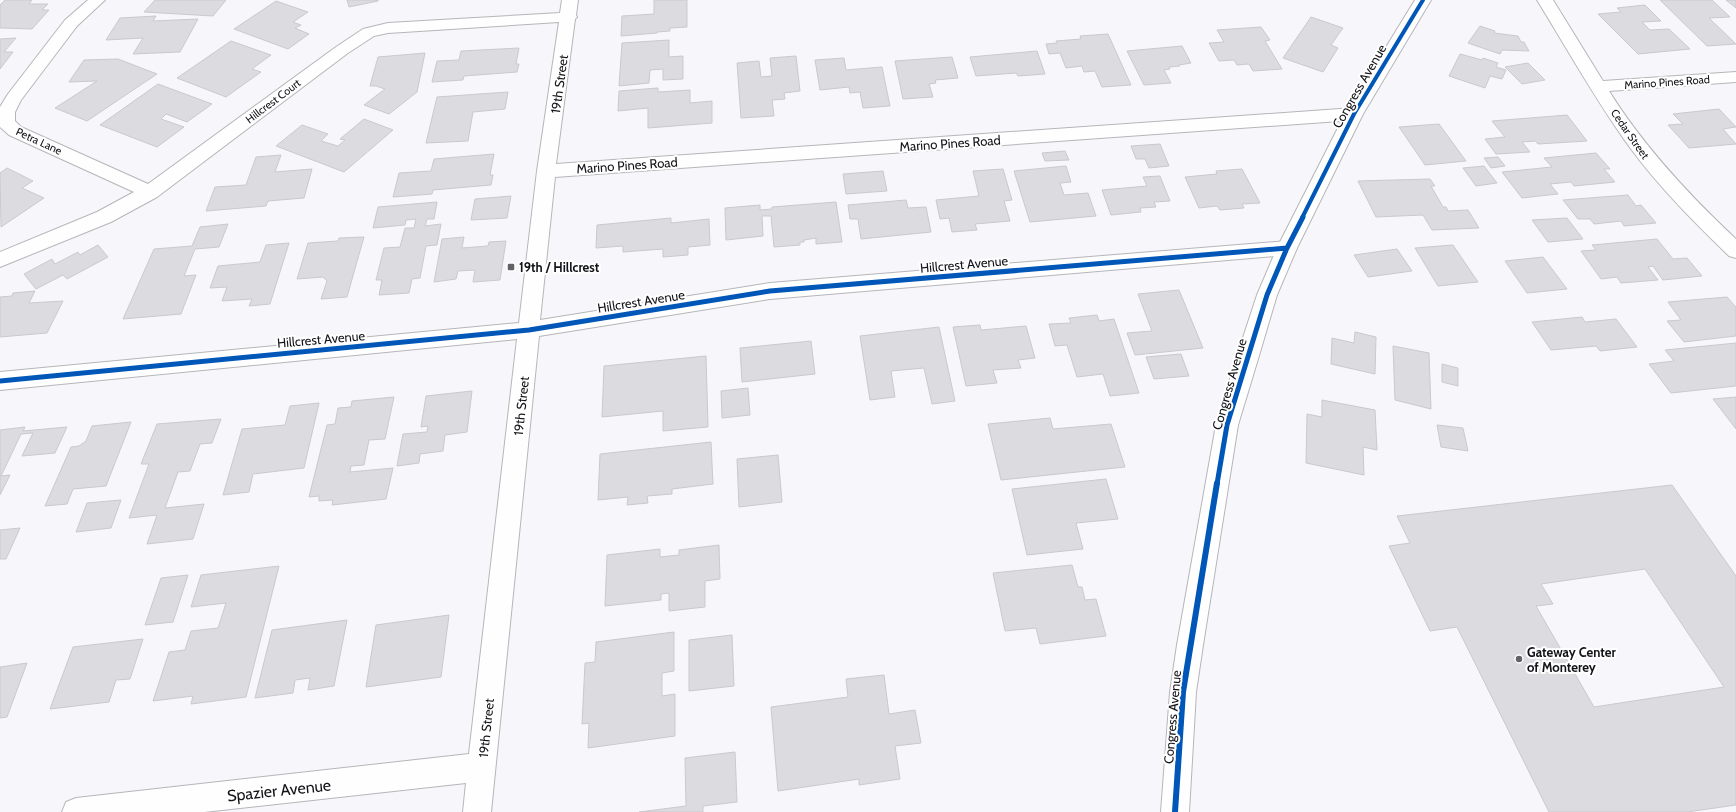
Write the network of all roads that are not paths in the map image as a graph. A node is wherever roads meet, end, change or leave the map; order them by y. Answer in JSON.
{"nodes":[{"id":1,"x":97,"y":0,"type":"edge"},
{"id":2,"x":1423,"y":0,"type":"edge"},
{"id":3,"x":1545,"y":0,"type":"edge"},
{"id":4,"x":569,"y":9,"type":"edge"},
{"id":5,"x":1736,"y":76,"type":"edge"},
{"id":6,"x":1598,"y":87,"type":"junction"},
{"id":7,"x":1354,"y":114,"type":"junction"},
{"id":8,"x":546,"y":171,"type":"junction"},
{"id":9,"x":150,"y":192,"type":"junction"},
{"id":10,"x":1287,"y":248,"type":"junction"},
{"id":11,"x":1736,"y":251,"type":"edge"},
{"id":12,"x":0,"y":260,"type":"edge"},
{"id":13,"x":529,"y":330,"type":"junction"},
{"id":14,"x":0,"y":381,"type":"edge"},
{"id":15,"x":481,"y":767,"type":"junction"},
{"id":16,"x":76,"y":812,"type":"edge"},
{"id":17,"x":477,"y":812,"type":"edge"},
{"id":18,"x":1175,"y":812,"type":"edge"}],
"edges":[{"from":1,"to":9,"type":"street","name":"Petra Lane"},
{"from":2,"to":7,"type":"street","name":"Congress Avenue"},
{"from":3,"to":6,"type":"street","name":"Cedar Street"},
{"from":4,"to":8,"type":"street","name":"19th Street"},
{"from":4,"to":9,"type":"street","name":"Hillcrest Court"},
{"from":5,"to":6,"type":"street","name":"Marino Pines Road"},
{"from":6,"to":11,"type":"street","name":"Cedar Street"},
{"from":7,"to":8,"type":"street","name":"Marino Pines Road"},
{"from":7,"to":10,"type":"street","name":"Congress Avenue"},
{"from":8,"to":13,"type":"street","name":"19th Street"},
{"from":9,"to":12,"type":"street","name":"Hillcrest Court"},
{"from":10,"to":13,"type":"street","name":"Hillcrest Avenue"},
{"from":10,"to":18,"type":"street","name":"Congress Avenue"},
{"from":13,"to":14,"type":"street","name":"Hillcrest Avenue"},
{"from":13,"to":15,"type":"street","name":"19th Street"},
{"from":15,"to":16,"type":"street","name":"Spazier Avenue"},
{"from":15,"to":17,"type":"street","name":"19th Street"}]}
